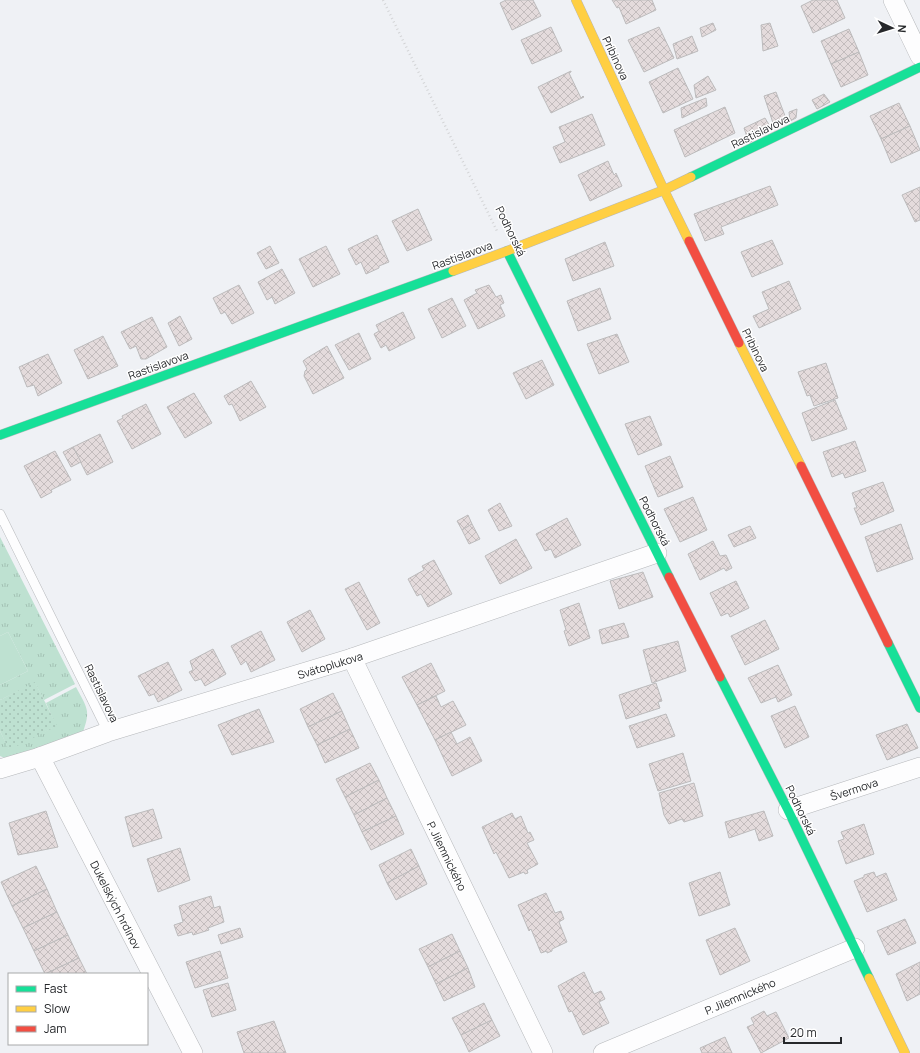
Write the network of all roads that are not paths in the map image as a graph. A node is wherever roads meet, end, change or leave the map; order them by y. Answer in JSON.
{"nodes":[{"id":1,"x":576,"y":0,"type":"edge"},
{"id":2,"x":893,"y":0,"type":"edge"},
{"id":3,"x":920,"y":56,"type":"edge"},
{"id":4,"x":920,"y":67,"type":"edge"},
{"id":5,"x":664,"y":190,"type":"junction"},
{"id":6,"x":507,"y":251,"type":"junction"},
{"id":7,"x":0,"y":435,"type":"edge"},
{"id":8,"x":0,"y":514,"type":"edge"},
{"id":9,"x":657,"y":553,"type":"junction"},
{"id":10,"x":352,"y":658,"type":"junction"},
{"id":11,"x":920,"y":708,"type":"edge"},
{"id":12,"x":108,"y":732,"type":"junction"},
{"id":13,"x":40,"y":757,"type":"junction"},
{"id":14,"x":920,"y":767,"type":"edge"},
{"id":15,"x":0,"y":769,"type":"edge"},
{"id":16,"x":788,"y":810,"type":"junction"},
{"id":17,"x":855,"y":948,"type":"junction"},
{"id":18,"x":193,"y":1053,"type":"edge"},
{"id":19,"x":542,"y":1053,"type":"edge"},
{"id":20,"x":603,"y":1053,"type":"edge"},
{"id":21,"x":905,"y":1053,"type":"edge"}],
"edges":[{"from":1,"to":5,"type":"street","name":"Pribinova"},
{"from":2,"to":3,"type":"street"},
{"from":4,"to":5,"type":"street","name":"Rastislavova"},
{"from":5,"to":6,"type":"street","name":"Rastislavova"},
{"from":5,"to":11,"type":"street","name":"Pribinova"},
{"from":6,"to":7,"type":"street","name":"Rastislavova"},
{"from":6,"to":9,"type":"street","name":"Podhorská"},
{"from":8,"to":12,"type":"lane","name":"Rastislavova"},
{"from":9,"to":10,"type":"street","name":"Svätoplukova"},
{"from":9,"to":16,"type":"street","name":"Podhorská"},
{"from":10,"to":12,"type":"street","name":"Svätoplukova"},
{"from":10,"to":19,"type":"street","name":"P. Jilemnického"},
{"from":12,"to":13,"type":"street","name":"Svätoplukova"},
{"from":13,"to":15,"type":"street","name":"Svätoplukova"},
{"from":13,"to":18,"type":"street","name":"Dukelských hrdinov"},
{"from":14,"to":16,"type":"street","name":"Švermova"},
{"from":16,"to":17,"type":"street","name":"Podhorská"},
{"from":17,"to":20,"type":"street","name":"P. Jilemnického"},
{"from":17,"to":21,"type":"street","name":"Podhorská"}]}
